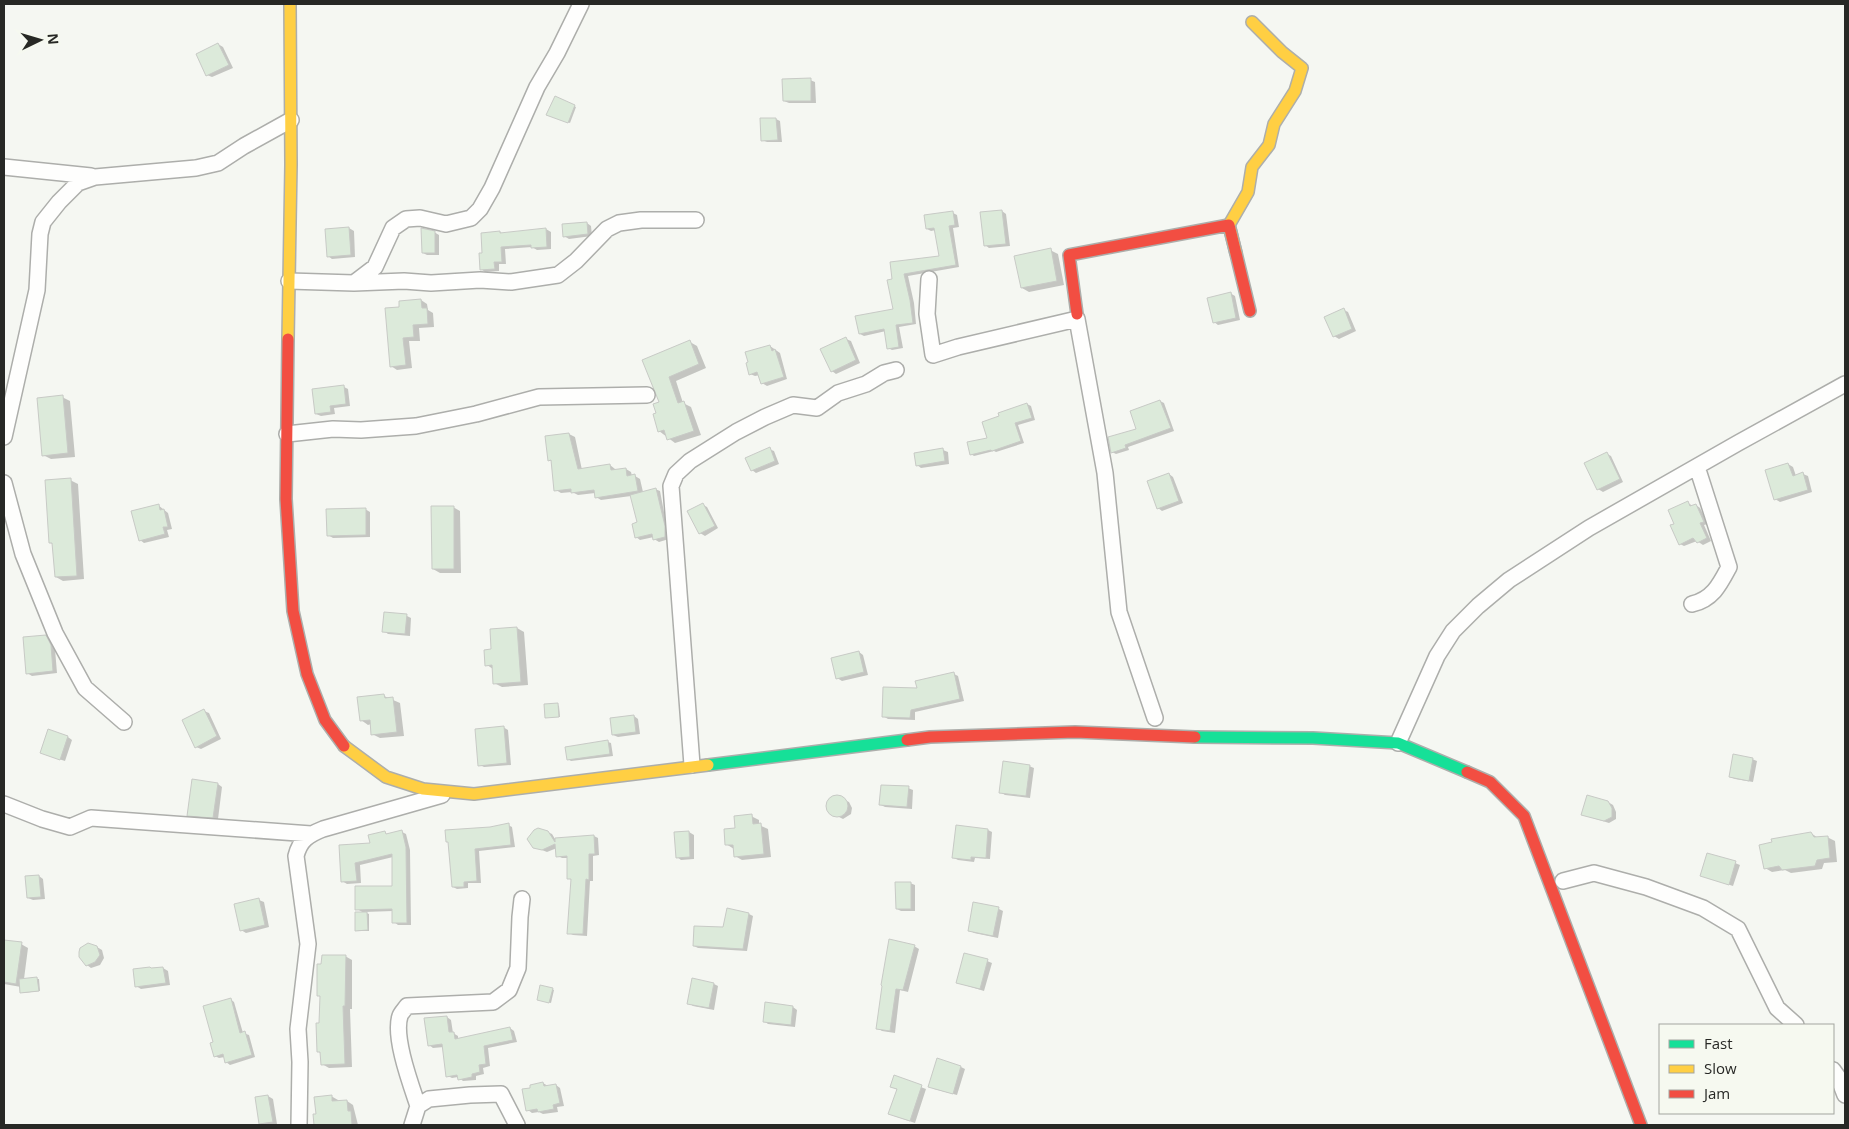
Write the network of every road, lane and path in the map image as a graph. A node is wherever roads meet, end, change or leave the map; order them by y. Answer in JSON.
{"nodes":[{"id":1,"x":290,"y":4,"type":"edge"},
{"id":2,"x":581,"y":4,"type":"edge"},
{"id":3,"x":1252,"y":22,"type":"dead end"},
{"id":4,"x":291,"y":120,"type":"junction"},
{"id":5,"x":4,"y":167,"type":"edge"},
{"id":6,"x":95,"y":177,"type":"junction"},
{"id":7,"x":696,"y":220,"type":"dead end"},
{"id":8,"x":1229,"y":226,"type":"junction"},
{"id":9,"x":929,"y":279,"type":"dead end"},
{"id":10,"x":289,"y":281,"type":"junction"},
{"id":11,"x":354,"y":283,"type":"junction"},
{"id":12,"x":1077,"y":314,"type":"dead end"},
{"id":13,"x":896,"y":370,"type":"dead end"},
{"id":14,"x":1845,"y":384,"type":"edge"},
{"id":15,"x":646,"y":395,"type":"dead end"},
{"id":16,"x":287,"y":434,"type":"junction"},
{"id":17,"x":4,"y":437,"type":"edge"},
{"id":18,"x":1699,"y":473,"type":"dead end"},
{"id":19,"x":4,"y":483,"type":"edge"},
{"id":20,"x":1692,"y":604,"type":"dead end"},
{"id":21,"x":1155,"y":718,"type":"dead end"},
{"id":22,"x":124,"y":722,"type":"dead end"},
{"id":23,"x":1398,"y":743,"type":"junction"},
{"id":24,"x":692,"y":765,"type":"junction"},
{"id":25,"x":453,"y":792,"type":"junction"},
{"id":26,"x":4,"y":804,"type":"edge"},
{"id":27,"x":311,"y":834,"type":"junction"},
{"id":28,"x":1563,"y":881,"type":"dead end"},
{"id":29,"x":522,"y":899,"type":"dead end"},
{"id":30,"x":1795,"y":1024,"type":"edge"},
{"id":31,"x":1834,"y":1071,"type":"edge"},
{"id":32,"x":1845,"y":1095,"type":"edge"},
{"id":33,"x":418,"y":1106,"type":"junction"},
{"id":34,"x":299,"y":1125,"type":"edge"},
{"id":35,"x":412,"y":1125,"type":"edge"},
{"id":36,"x":518,"y":1125,"type":"edge"},
{"id":37,"x":1641,"y":1125,"type":"edge"}],
"edges":[{"from":1,"to":4,"type":"street"},
{"from":2,"to":11,"type":"street"},
{"from":3,"to":8,"type":"street"},
{"from":4,"to":6,"type":"street"},
{"from":4,"to":10,"type":"street"},
{"from":5,"to":6,"type":"street"},
{"from":6,"to":17,"type":"street"},
{"from":7,"to":11,"type":"street"},
{"from":8,"to":8,"type":"street"},
{"from":8,"to":12,"type":"street"},
{"from":9,"to":21,"type":"street"},
{"from":10,"to":11,"type":"street"},
{"from":10,"to":16,"type":"street"},
{"from":13,"to":24,"type":"street"},
{"from":14,"to":23,"type":"street"},
{"from":15,"to":16,"type":"street"},
{"from":16,"to":25,"type":"street"},
{"from":18,"to":20,"type":"street"},
{"from":19,"to":22,"type":"street"},
{"from":23,"to":24,"type":"street"},
{"from":23,"to":37,"type":"street"},
{"from":24,"to":25,"type":"street"},
{"from":25,"to":27,"type":"street"},
{"from":26,"to":27,"type":"street"},
{"from":27,"to":34,"type":"street"},
{"from":28,"to":30,"type":"street"},
{"from":29,"to":33,"type":"street"},
{"from":31,"to":32,"type":"street"},
{"from":33,"to":35,"type":"street"},
{"from":33,"to":36,"type":"street"}]}
